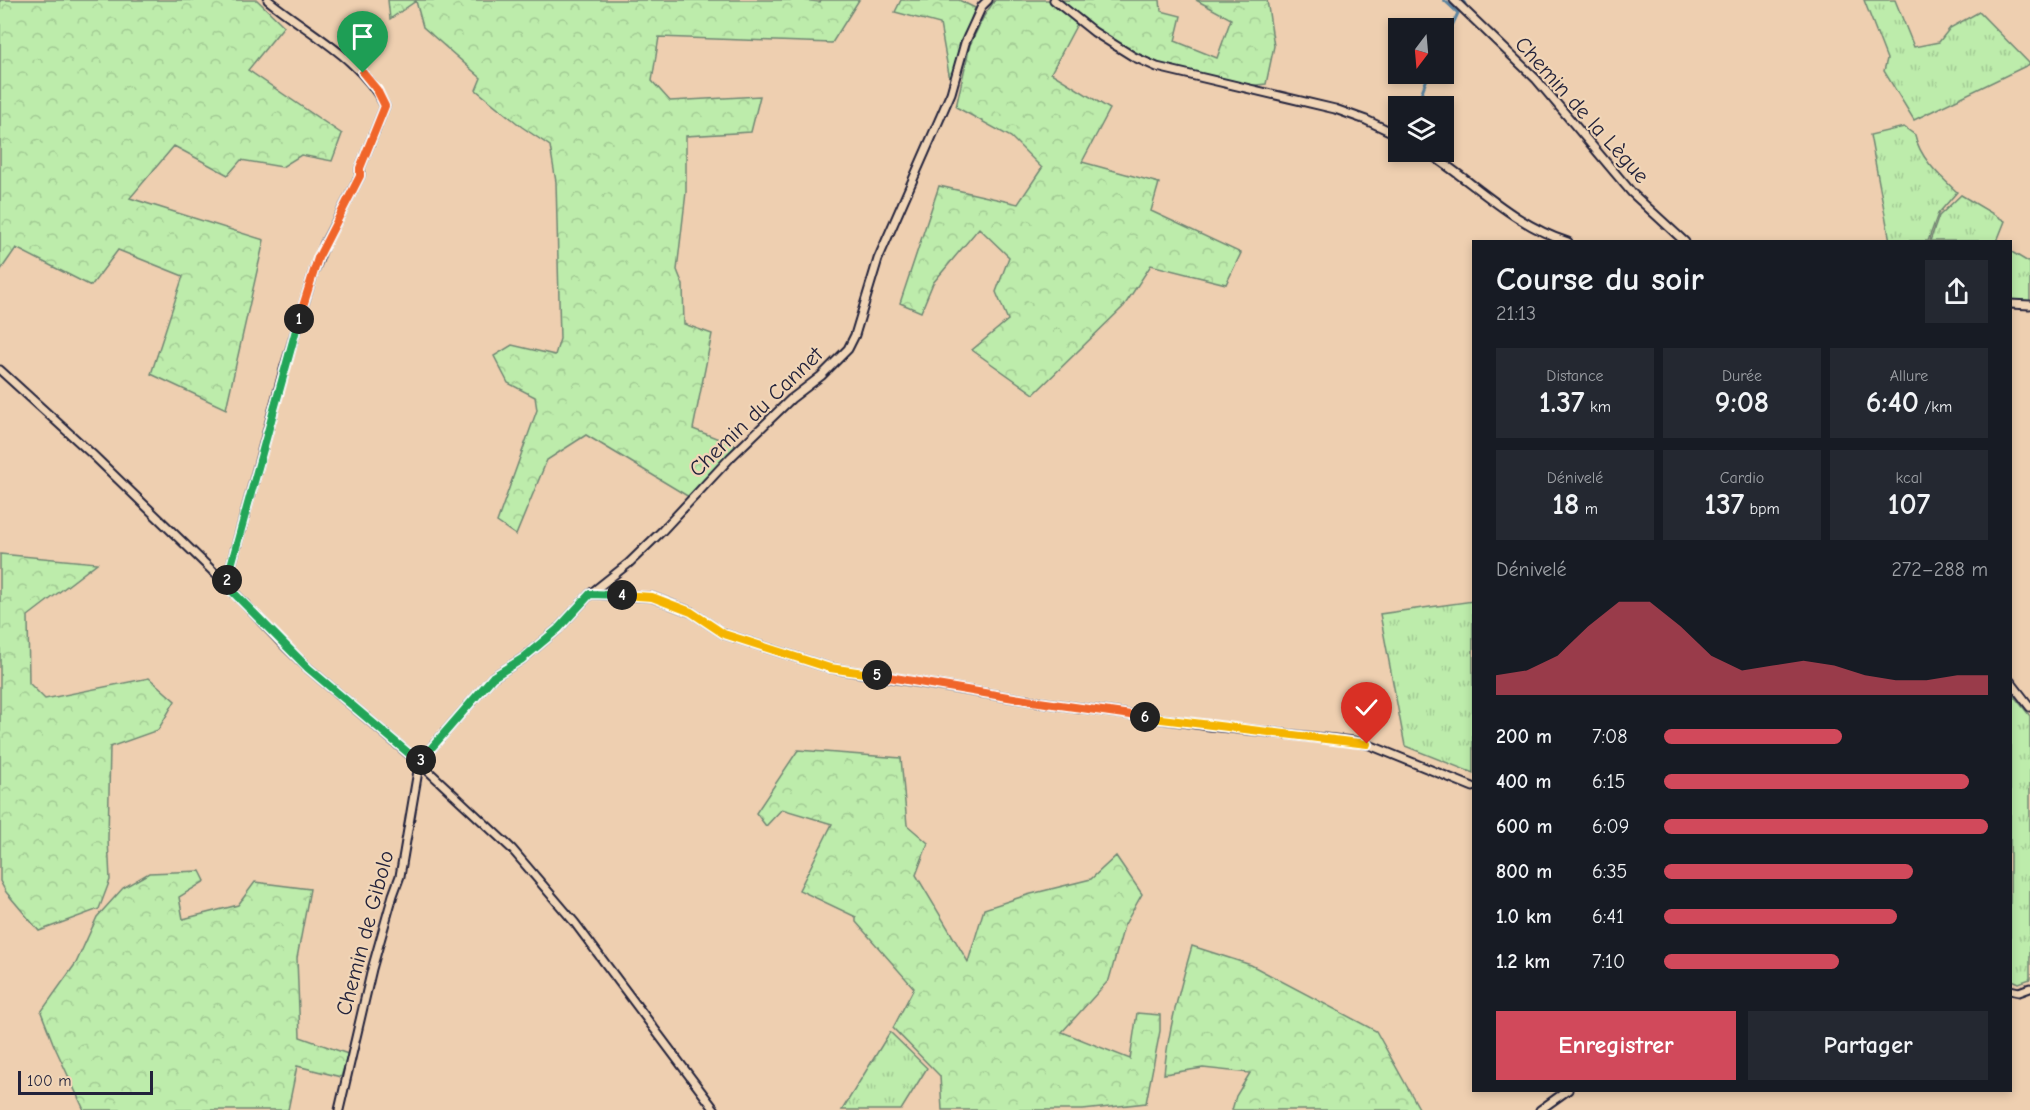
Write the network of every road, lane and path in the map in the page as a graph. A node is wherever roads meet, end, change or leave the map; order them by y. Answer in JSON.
{"nodes":[{"id":1,"x":268,"y":0,"type":"edge"},
{"id":2,"x":988,"y":0,"type":"edge"},
{"id":3,"x":1054,"y":0,"type":"edge"},
{"id":4,"x":1454,"y":0,"type":"edge"},
{"id":5,"x":1388,"y":131,"type":"edge"},
{"id":6,"x":1443,"y":162,"type":"edge"},
{"id":7,"x":1563,"y":240,"type":"edge"},
{"id":8,"x":1683,"y":240,"type":"edge"},
{"id":9,"x":2012,"y":304,"type":"edge"},
{"id":10,"x":2030,"y":305,"type":"edge"},
{"id":11,"x":0,"y":370,"type":"edge"},
{"id":12,"x":226,"y":585,"type":"junction"},
{"id":13,"x":590,"y":594,"type":"junction"},
{"id":14,"x":2012,"y":684,"type":"edge"},
{"id":15,"x":2030,"y":707,"type":"edge"},
{"id":16,"x":421,"y":764,"type":"junction"},
{"id":17,"x":1472,"y":787,"type":"edge"},
{"id":18,"x":2030,"y":988,"type":"edge"},
{"id":19,"x":2012,"y":990,"type":"edge"},
{"id":20,"x":1565,"y":1092,"type":"edge"},
{"id":21,"x":339,"y":1110,"type":"edge"},
{"id":22,"x":715,"y":1110,"type":"edge"},
{"id":23,"x":1540,"y":1110,"type":"edge"}],
"edges":[{"from":1,"to":12,"type":"street"},
{"from":2,"to":13,"type":"street","name":"Chemin du Cannet"},
{"from":3,"to":5,"type":"street"},
{"from":4,"to":8,"type":"street","name":"Chemin de la Lègue"},
{"from":6,"to":7,"type":"street"},
{"from":9,"to":10,"type":"street"},
{"from":11,"to":12,"type":"street"},
{"from":12,"to":16,"type":"street"},
{"from":13,"to":16,"type":"street","name":"Chemin du Cannet"},
{"from":13,"to":17,"type":"street"},
{"from":14,"to":15,"type":"street"},
{"from":16,"to":21,"type":"street","name":"Chemin de Gibolo"},
{"from":16,"to":22,"type":"street"},
{"from":18,"to":19,"type":"street"},
{"from":20,"to":23,"type":"street"}]}
